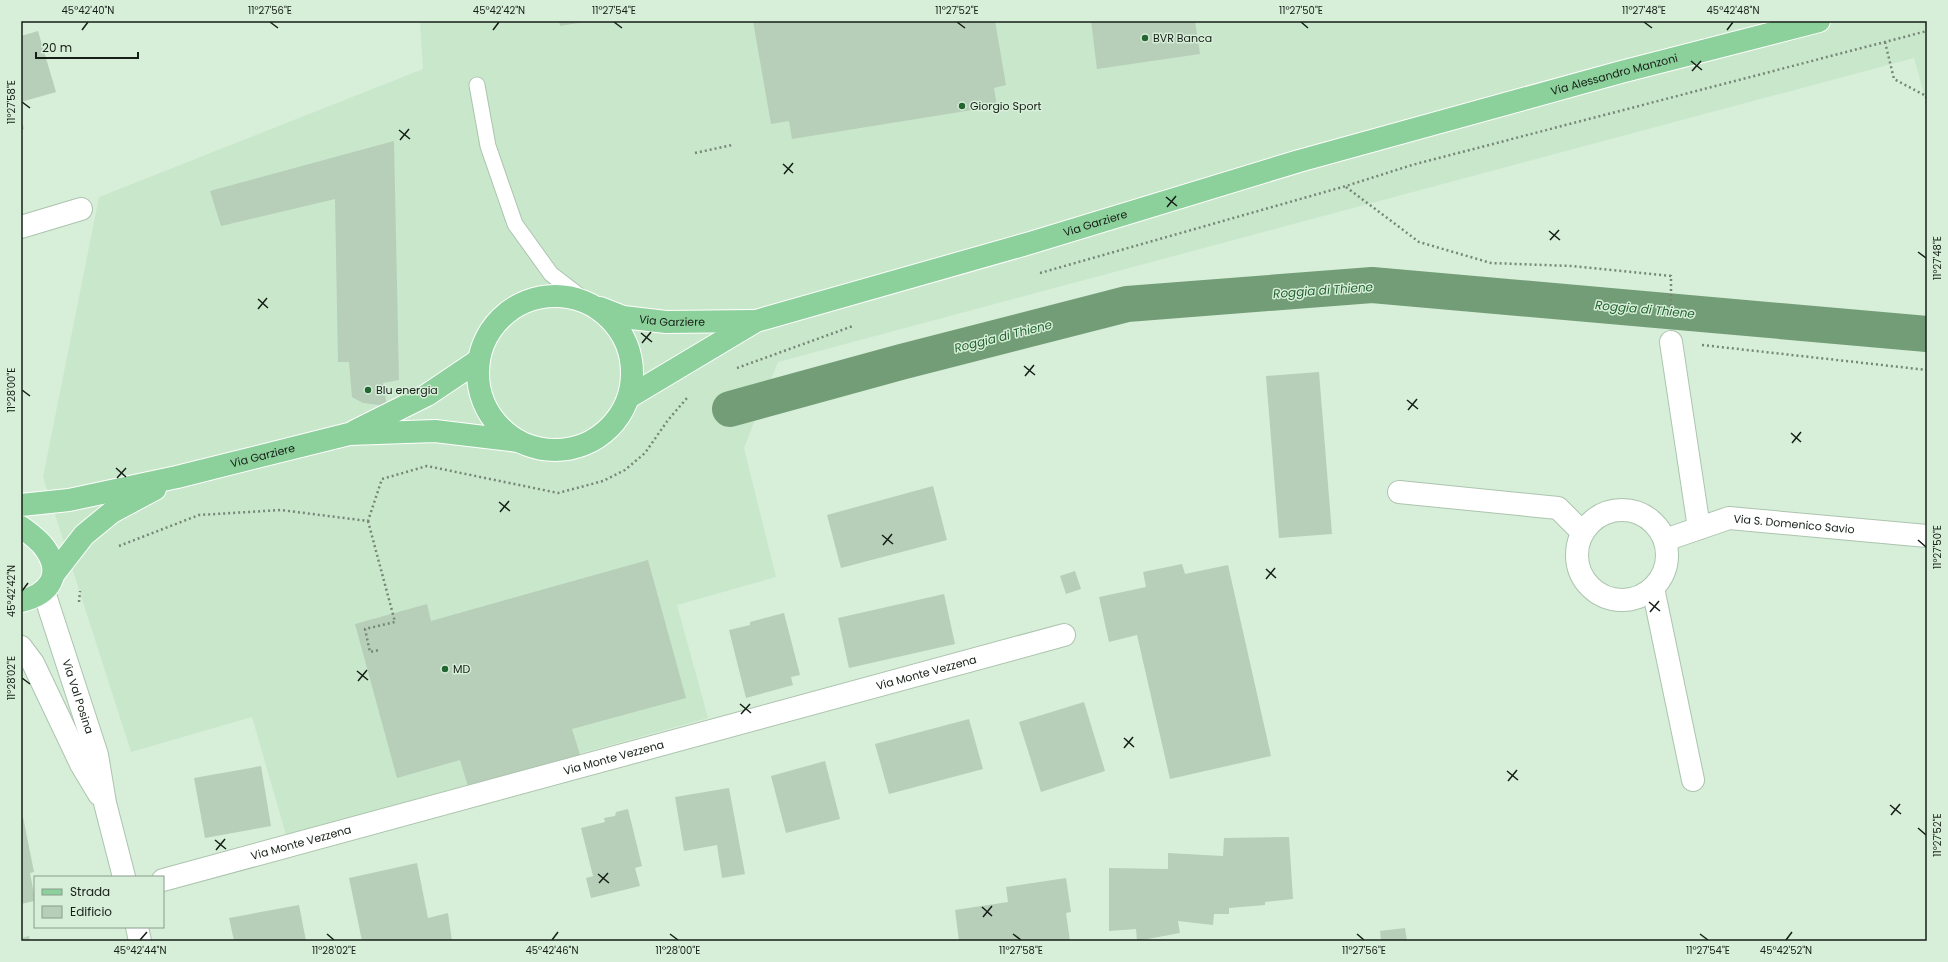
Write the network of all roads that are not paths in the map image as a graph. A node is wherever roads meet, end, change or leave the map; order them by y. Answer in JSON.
{"nodes":[{"id":1,"x":1819,"y":21,"type":"edge"},
{"id":2,"x":477,"y":85,"type":"dead end"},
{"id":3,"x":1434,"y":124,"type":"joint"},
{"id":4,"x":81,"y":209,"type":"dead end"},
{"id":5,"x":21,"y":227,"type":"edge"},
{"id":6,"x":590,"y":304,"type":"junction"},
{"id":7,"x":756,"y":320,"type":"junction"},
{"id":8,"x":1671,"y":342,"type":"road end"},
{"id":9,"x":479,"y":360,"type":"junction"},
{"id":10,"x":629,"y":397,"type":"junction"},
{"id":11,"x":349,"y":434,"type":"junction"},
{"id":12,"x":518,"y":441,"type":"junction"},
{"id":13,"x":178,"y":477,"type":"junction"},
{"id":14,"x":1399,"y":492,"type":"dead end"},
{"id":15,"x":21,"y":505,"type":"edge"},
{"id":16,"x":21,"y":527,"type":"edge"},
{"id":17,"x":1698,"y":528,"type":"junction"},
{"id":18,"x":1582,"y":532,"type":"junction"},
{"id":19,"x":1927,"y":536,"type":"edge"},
{"id":20,"x":1665,"y":540,"type":"junction"},
{"id":21,"x":49,"y":583,"type":"junction"},
{"id":22,"x":1654,"y":588,"type":"junction"},
{"id":23,"x":21,"y":601,"type":"edge"},
{"id":24,"x":1064,"y":635,"type":"dead end"},
{"id":25,"x":21,"y":647,"type":"edge"},
{"id":26,"x":1693,"y":780,"type":"dead end"},
{"id":27,"x":104,"y":803,"type":"junction"},
{"id":28,"x":124,"y":876,"type":"edge"},
{"id":29,"x":164,"y":880,"type":"edge"},
{"id":30,"x":136,"y":928,"type":"edge"},
{"id":31,"x":140,"y":941,"type":"edge"}],
"edges":[{"from":1,"to":3,"type":"main road","name":"Via Alessandro Manzoni"},
{"from":2,"to":6,"type":"lane"},
{"from":3,"to":7,"type":"main road","name":"Via Garziere"},
{"from":4,"to":5,"type":"street"},
{"from":6,"to":7,"type":"main road","name":"Via Garziere"},
{"from":6,"to":9,"type":"main road","name":"Via Garziere"},
{"from":6,"to":10,"type":"main road","name":"Via Garziere"},
{"from":7,"to":10,"type":"main road","name":"Via Garziere"},
{"from":8,"to":17,"type":"street"},
{"from":9,"to":11,"type":"main road","name":"Via Garziere"},
{"from":9,"to":12,"type":"main road","name":"Via Garziere"},
{"from":10,"to":12,"type":"main road","name":"Via Garziere"},
{"from":11,"to":12,"type":"main road","name":"Via Garziere"},
{"from":11,"to":13,"type":"main road","name":"Via Garziere"},
{"from":13,"to":15,"type":"main road","name":"Via Garziere"},
{"from":13,"to":21,"type":"main road","name":"Via Garziere"},
{"from":14,"to":18,"type":"street"},
{"from":16,"to":21,"type":"main road"},
{"from":17,"to":19,"type":"street","name":"Via S. Domenico Savio"},
{"from":17,"to":20,"type":"street","name":"Via S. Domenico Savio"},
{"from":18,"to":20,"type":"street"},
{"from":18,"to":22,"type":"street"},
{"from":20,"to":22,"type":"street"},
{"from":21,"to":23,"type":"main road"},
{"from":21,"to":27,"type":"street","name":"Via Val Posina"},
{"from":22,"to":26,"type":"street"},
{"from":24,"to":29,"type":"street","name":"Via Monte Vezzena"},
{"from":25,"to":27,"type":"street","name":"Via Val Posina"},
{"from":27,"to":28,"type":"street","name":"Via Val Posina"},
{"from":30,"to":31,"type":"street"}]}
